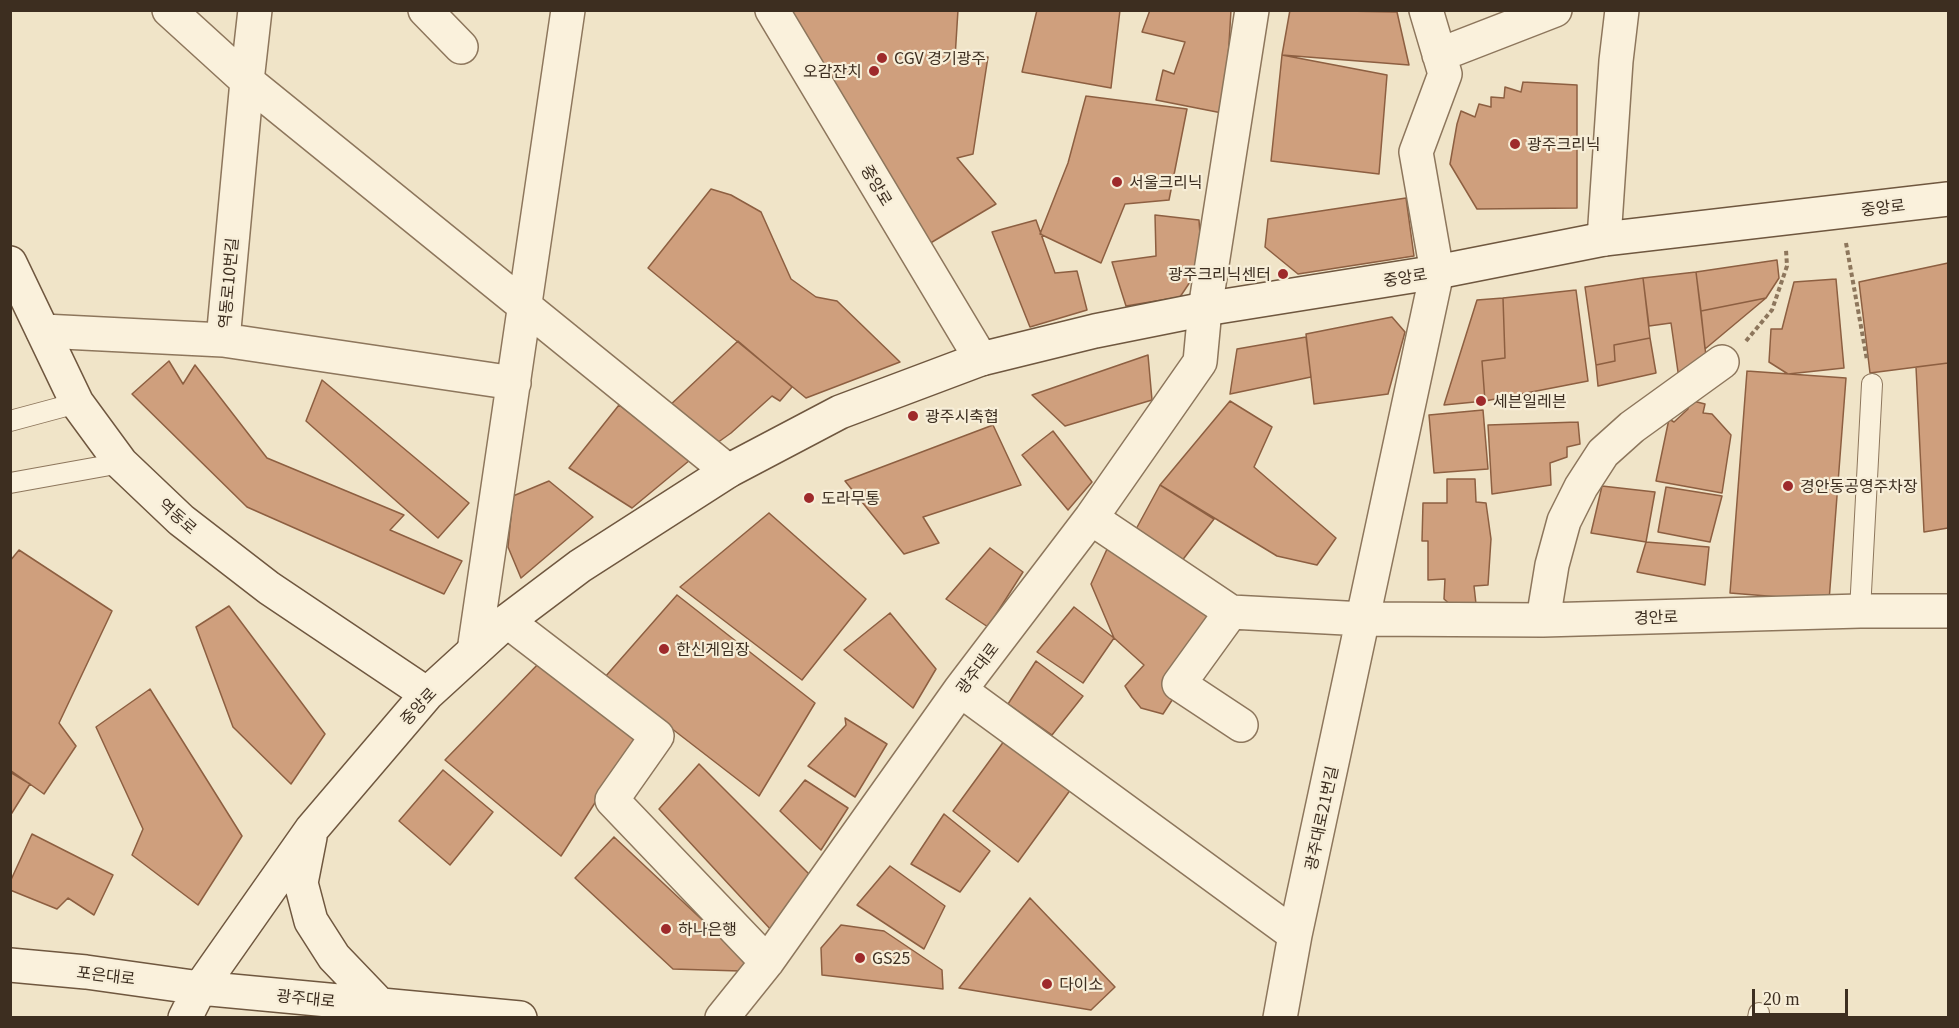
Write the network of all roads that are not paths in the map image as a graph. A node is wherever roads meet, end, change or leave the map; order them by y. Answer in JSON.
{"nodes":[{"id":1,"x":169,"y":10,"type":"edge"},
{"id":2,"x":255,"y":10,"type":"edge"},
{"id":3,"x":425,"y":10,"type":"edge"},
{"id":4,"x":568,"y":10,"type":"edge"},
{"id":5,"x":772,"y":10,"type":"edge"},
{"id":6,"x":1252,"y":10,"type":"edge"},
{"id":7,"x":1426,"y":10,"type":"edge"},
{"id":8,"x":1555,"y":10,"type":"edge"},
{"id":9,"x":1622,"y":10,"type":"edge"},
{"id":10,"x":461,"y":47,"type":"dead end"},
{"id":11,"x":1439,"y":55,"type":"junction"},
{"id":12,"x":247,"y":81,"type":"junction"},
{"id":13,"x":1948,"y":199,"type":"edge"},
{"id":14,"x":1604,"y":239,"type":"junction"},
{"id":15,"x":10,"y":263,"type":"edge"},
{"id":16,"x":1437,"y":272,"type":"junction"},
{"id":17,"x":525,"y":306,"type":"junction"},
{"id":18,"x":1205,"y":309,"type":"junction"},
{"id":19,"x":43,"y":331,"type":"junction"},
{"id":20,"x":223,"y":340,"type":"junction"},
{"id":21,"x":981,"y":359,"type":"junction"},
{"id":22,"x":1722,"y":362,"type":"road end"},
{"id":23,"x":514,"y":383,"type":"junction"},
{"id":24,"x":1872,"y":384,"type":"road end"},
{"id":25,"x":77,"y":403,"type":"junction"},
{"id":26,"x":10,"y":421,"type":"edge"},
{"id":27,"x":121,"y":463,"type":"junction"},
{"id":28,"x":728,"y":471,"type":"junction"},
{"id":29,"x":10,"y":483,"type":"edge"},
{"id":30,"x":1092,"y":518,"type":"junction"},
{"id":31,"x":1860,"y":611,"type":"junction"},
{"id":32,"x":1948,"y":611,"type":"edge"},
{"id":33,"x":1231,"y":612,"type":"junction"},
{"id":34,"x":1364,"y":619,"type":"junction"},
{"id":35,"x":1543,"y":620,"type":"junction"},
{"id":36,"x":507,"y":621,"type":"junction"},
{"id":37,"x":474,"y":651,"type":"junction"},
{"id":38,"x":960,"y":690,"type":"junction"},
{"id":39,"x":427,"y":694,"type":"junction"},
{"id":40,"x":1241,"y":725,"type":"dead end"},
{"id":41,"x":311,"y":830,"type":"junction"},
{"id":42,"x":1295,"y":935,"type":"junction"},
{"id":43,"x":10,"y":946,"type":"edge"},
{"id":44,"x":767,"y":962,"type":"junction"},
{"id":45,"x":10,"y":965,"type":"edge"},
{"id":46,"x":86,"y":972,"type":"junction"},
{"id":47,"x":200,"y":988,"type":"junction"},
{"id":48,"x":10,"y":990,"type":"edge"},
{"id":49,"x":381,"y":1006,"type":"junction"},
{"id":50,"x":185,"y":1017,"type":"edge"},
{"id":51,"x":520,"y":1017,"type":"edge"},
{"id":52,"x":722,"y":1017,"type":"edge"},
{"id":53,"x":1280,"y":1017,"type":"edge"}],
"edges":[{"from":1,"to":12,"type":"street"},
{"from":2,"to":12,"type":"street","name":"역동로10번길"},
{"from":3,"to":10,"type":"street"},
{"from":4,"to":17,"type":"street"},
{"from":5,"to":21,"type":"street","name":"중앙로"},
{"from":6,"to":18,"type":"street"},
{"from":7,"to":11,"type":"street"},
{"from":8,"to":11,"type":"street"},
{"from":9,"to":14,"type":"street"},
{"from":11,"to":16,"type":"street"},
{"from":12,"to":17,"type":"street"},
{"from":12,"to":20,"type":"street","name":"역동로10번길"},
{"from":13,"to":14,"type":"street","name":"중앙로"},
{"from":14,"to":16,"type":"street","name":"중앙로"},
{"from":15,"to":19,"type":"street","name":"역동로"},
{"from":16,"to":18,"type":"street","name":"중앙로"},
{"from":16,"to":34,"type":"street","name":"광주대로21번길"},
{"from":17,"to":23,"type":"street"},
{"from":17,"to":28,"type":"street"},
{"from":18,"to":21,"type":"street","name":"중앙로"},
{"from":18,"to":30,"type":"street","name":"광주대로"},
{"from":19,"to":20,"type":"street","name":"역동로10번길"},
{"from":19,"to":25,"type":"street","name":"역동로"},
{"from":20,"to":23,"type":"street"},
{"from":21,"to":28,"type":"street","name":"중앙로"},
{"from":22,"to":35,"type":"street"},
{"from":23,"to":37,"type":"street"},
{"from":24,"to":31,"type":"lane"},
{"from":25,"to":26,"type":"lane"},
{"from":25,"to":27,"type":"street","name":"역동로"},
{"from":27,"to":29,"type":"lane"},
{"from":27,"to":39,"type":"street","name":"역동로"},
{"from":28,"to":36,"type":"street","name":"중앙로"},
{"from":30,"to":33,"type":"street"},
{"from":30,"to":38,"type":"street","name":"광주대로"},
{"from":31,"to":32,"type":"street","name":"경안로"},
{"from":31,"to":35,"type":"street","name":"경안로"},
{"from":33,"to":34,"type":"street"},
{"from":33,"to":40,"type":"street"},
{"from":34,"to":35,"type":"street","name":"경안로"},
{"from":34,"to":42,"type":"street","name":"광주대로21번길"},
{"from":36,"to":37,"type":"street","name":"중앙로"},
{"from":36,"to":44,"type":"street"},
{"from":37,"to":39,"type":"street","name":"중앙로"},
{"from":38,"to":42,"type":"street"},
{"from":38,"to":44,"type":"street","name":"광주대로"},
{"from":39,"to":41,"type":"street","name":"중앙로"},
{"from":41,"to":47,"type":"street","name":"중앙로"},
{"from":41,"to":49,"type":"street"},
{"from":42,"to":53,"type":"street","name":"광주대로21번길"},
{"from":43,"to":46,"type":"street"},
{"from":44,"to":52,"type":"street","name":"광주대로"},
{"from":45,"to":46,"type":"street","name":"포은대로"},
{"from":46,"to":47,"type":"street","name":"포은대로"},
{"from":46,"to":48,"type":"street"},
{"from":47,"to":49,"type":"street","name":"광주대로"},
{"from":47,"to":50,"type":"street","name":"중앙로"},
{"from":49,"to":51,"type":"street","name":"광주대로"}]}
